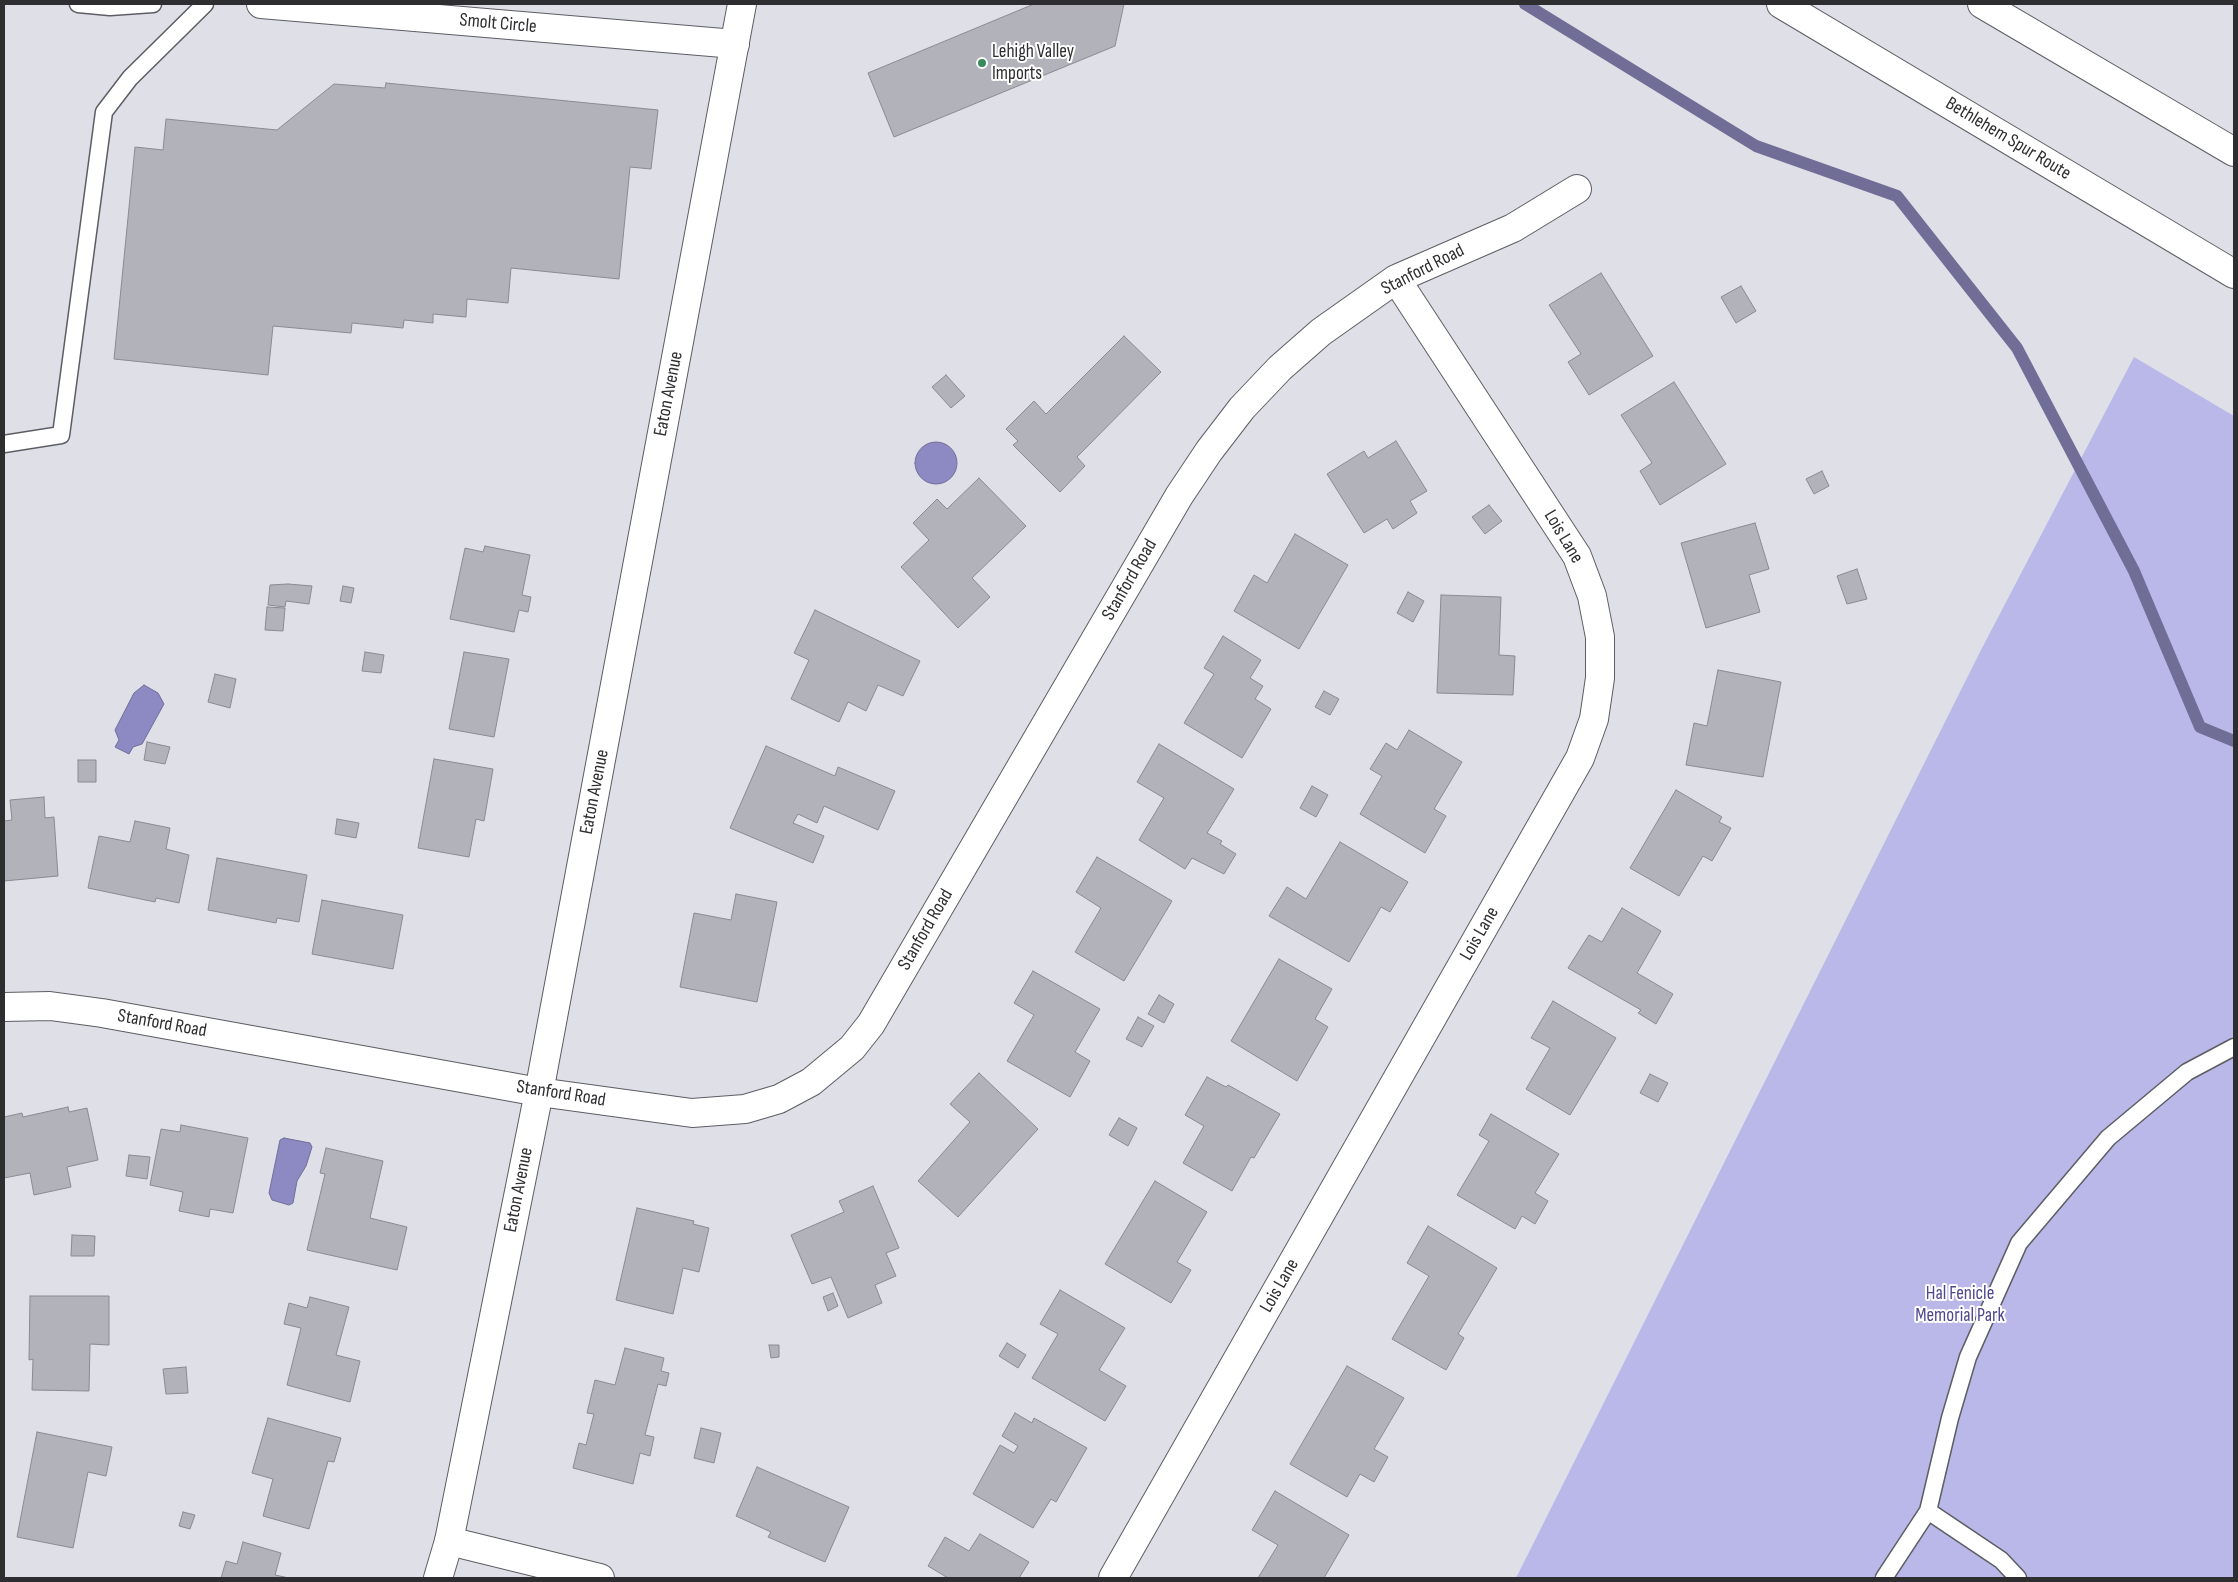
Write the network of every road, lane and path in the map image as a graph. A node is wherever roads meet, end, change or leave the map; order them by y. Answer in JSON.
{"nodes":[{"id":1,"x":78,"y":4,"type":"edge"},
{"id":2,"x":153,"y":4,"type":"edge"},
{"id":3,"x":205,"y":4,"type":"edge"},
{"id":4,"x":261,"y":4,"type":"edge"},
{"id":5,"x":742,"y":4,"type":"edge"},
{"id":6,"x":1781,"y":4,"type":"edge"},
{"id":7,"x":1982,"y":4,"type":"edge"},
{"id":8,"x":735,"y":44,"type":"junction"},
{"id":9,"x":2234,"y":152,"type":"edge"},
{"id":10,"x":1577,"y":189,"type":"dead end"},
{"id":11,"x":2234,"y":274,"type":"edge"},
{"id":12,"x":1396,"y":279,"type":"junction"},
{"id":13,"x":4,"y":444,"type":"edge"},
{"id":14,"x":4,"y":1007,"type":"edge"},
{"id":15,"x":2234,"y":1047,"type":"edge"},
{"id":16,"x":539,"y":1092,"type":"junction"},
{"id":17,"x":1928,"y":1511,"type":"junction"},
{"id":18,"x":449,"y":1541,"type":"junction"},
{"id":19,"x":438,"y":1578,"type":"edge"},
{"id":20,"x":600,"y":1578,"type":"edge"},
{"id":21,"x":1113,"y":1578,"type":"edge"},
{"id":22,"x":1884,"y":1578,"type":"edge"},
{"id":23,"x":2018,"y":1578,"type":"edge"}],
"edges":[{"from":1,"to":2,"type":"lane"},
{"from":3,"to":13,"type":"lane"},
{"from":4,"to":8,"type":"main road","name":"Smolt Circle"},
{"from":5,"to":8,"type":"main road","name":"Eaton Avenue"},
{"from":6,"to":11,"type":"main road","name":"Bethlehem Spur Route"},
{"from":7,"to":9,"type":"main road"},
{"from":8,"to":16,"type":"main road","name":"Eaton Avenue"},
{"from":10,"to":12,"type":"main road","name":"Stanford Road"},
{"from":12,"to":16,"type":"main road","name":"Stanford Road"},
{"from":12,"to":21,"type":"main road","name":"Lois Lane"},
{"from":14,"to":16,"type":"main road","name":"Stanford Road"},
{"from":15,"to":17,"type":"lane"},
{"from":16,"to":18,"type":"main road","name":"Eaton Avenue"},
{"from":17,"to":22,"type":"lane"},
{"from":17,"to":23,"type":"lane"},
{"from":18,"to":19,"type":"main road","name":"Eaton Avenue"},
{"from":18,"to":20,"type":"main road"}]}
